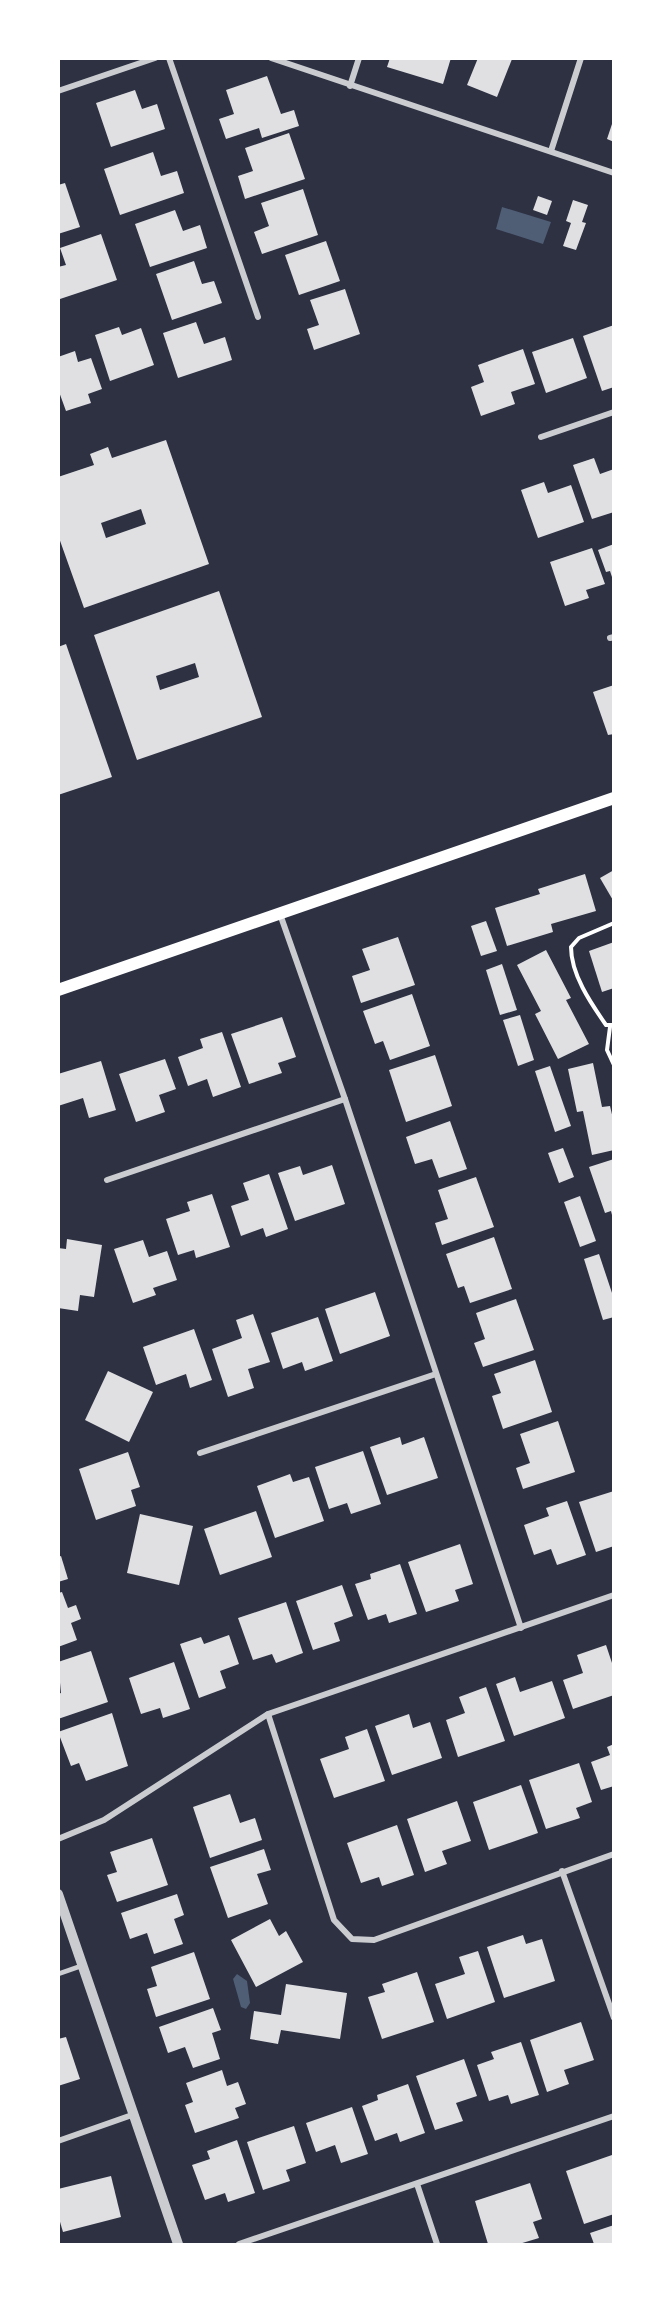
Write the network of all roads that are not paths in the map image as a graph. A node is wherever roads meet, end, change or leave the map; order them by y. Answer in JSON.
{"nodes":[{"id":1,"x":155,"y":58,"type":"edge"},
{"id":2,"x":169,"y":58,"type":"edge"},
{"id":3,"x":271,"y":58,"type":"edge"},
{"id":4,"x":359,"y":58,"type":"edge"},
{"id":5,"x":581,"y":58,"type":"edge"},
{"id":6,"x":350,"y":86,"type":"junction"},
{"id":7,"x":58,"y":92,"type":"edge"},
{"id":8,"x":550,"y":151,"type":"junction"},
{"id":9,"x":614,"y":172,"type":"edge"},
{"id":10,"x":258,"y":317,"type":"dead end"},
{"id":11,"x":614,"y":412,"type":"edge"},
{"id":12,"x":541,"y":437,"type":"dead end"},
{"id":13,"x":614,"y":798,"type":"edge"},
{"id":14,"x":280,"y":914,"type":"junction"},
{"id":15,"x":58,"y":990,"type":"edge"},
{"id":16,"x":345,"y":1100,"type":"junction"},
{"id":17,"x":107,"y":1180,"type":"dead end"},
{"id":18,"x":436,"y":1374,"type":"junction"},
{"id":19,"x":200,"y":1453,"type":"dead end"},
{"id":20,"x":614,"y":1595,"type":"edge"},
{"id":21,"x":521,"y":1628,"type":"junction"},
{"id":22,"x":268,"y":1714,"type":"junction"},
{"id":23,"x":58,"y":1839,"type":"edge"},
{"id":24,"x":614,"y":1854,"type":"edge"},
{"id":25,"x":562,"y":1871,"type":"junction"},
{"id":26,"x":58,"y":1894,"type":"edge"},
{"id":27,"x":82,"y":1966,"type":"junction"},
{"id":28,"x":58,"y":1974,"type":"edge"},
{"id":29,"x":614,"y":2018,"type":"edge"},
{"id":30,"x":132,"y":2115,"type":"junction"},
{"id":31,"x":614,"y":2116,"type":"edge"},
{"id":32,"x":58,"y":2141,"type":"edge"},
{"id":33,"x":417,"y":2184,"type":"junction"},
{"id":34,"x":178,"y":2244,"type":"edge"},
{"id":35,"x":239,"y":2244,"type":"edge"},
{"id":36,"x":437,"y":2244,"type":"edge"}],
"edges":[{"from":1,"to":7,"type":"street"},
{"from":2,"to":10,"type":"street"},
{"from":3,"to":6,"type":"street"},
{"from":4,"to":6,"type":"street"},
{"from":5,"to":8,"type":"street"},
{"from":6,"to":8,"type":"street"},
{"from":8,"to":9,"type":"street"},
{"from":11,"to":12,"type":"street"},
{"from":13,"to":14,"type":"main road"},
{"from":14,"to":15,"type":"main road"},
{"from":14,"to":16,"type":"street"},
{"from":16,"to":17,"type":"street"},
{"from":16,"to":18,"type":"street"},
{"from":18,"to":19,"type":"street"},
{"from":18,"to":21,"type":"street"},
{"from":20,"to":21,"type":"street"},
{"from":21,"to":22,"type":"street"},
{"from":22,"to":23,"type":"street"},
{"from":22,"to":25,"type":"street"},
{"from":24,"to":25,"type":"street"},
{"from":25,"to":29,"type":"street"},
{"from":26,"to":27,"type":"street"},
{"from":27,"to":28,"type":"lane"},
{"from":27,"to":30,"type":"street"},
{"from":30,"to":32,"type":"street"},
{"from":30,"to":34,"type":"street"},
{"from":31,"to":33,"type":"street"},
{"from":33,"to":35,"type":"street"},
{"from":33,"to":36,"type":"street"}]}
